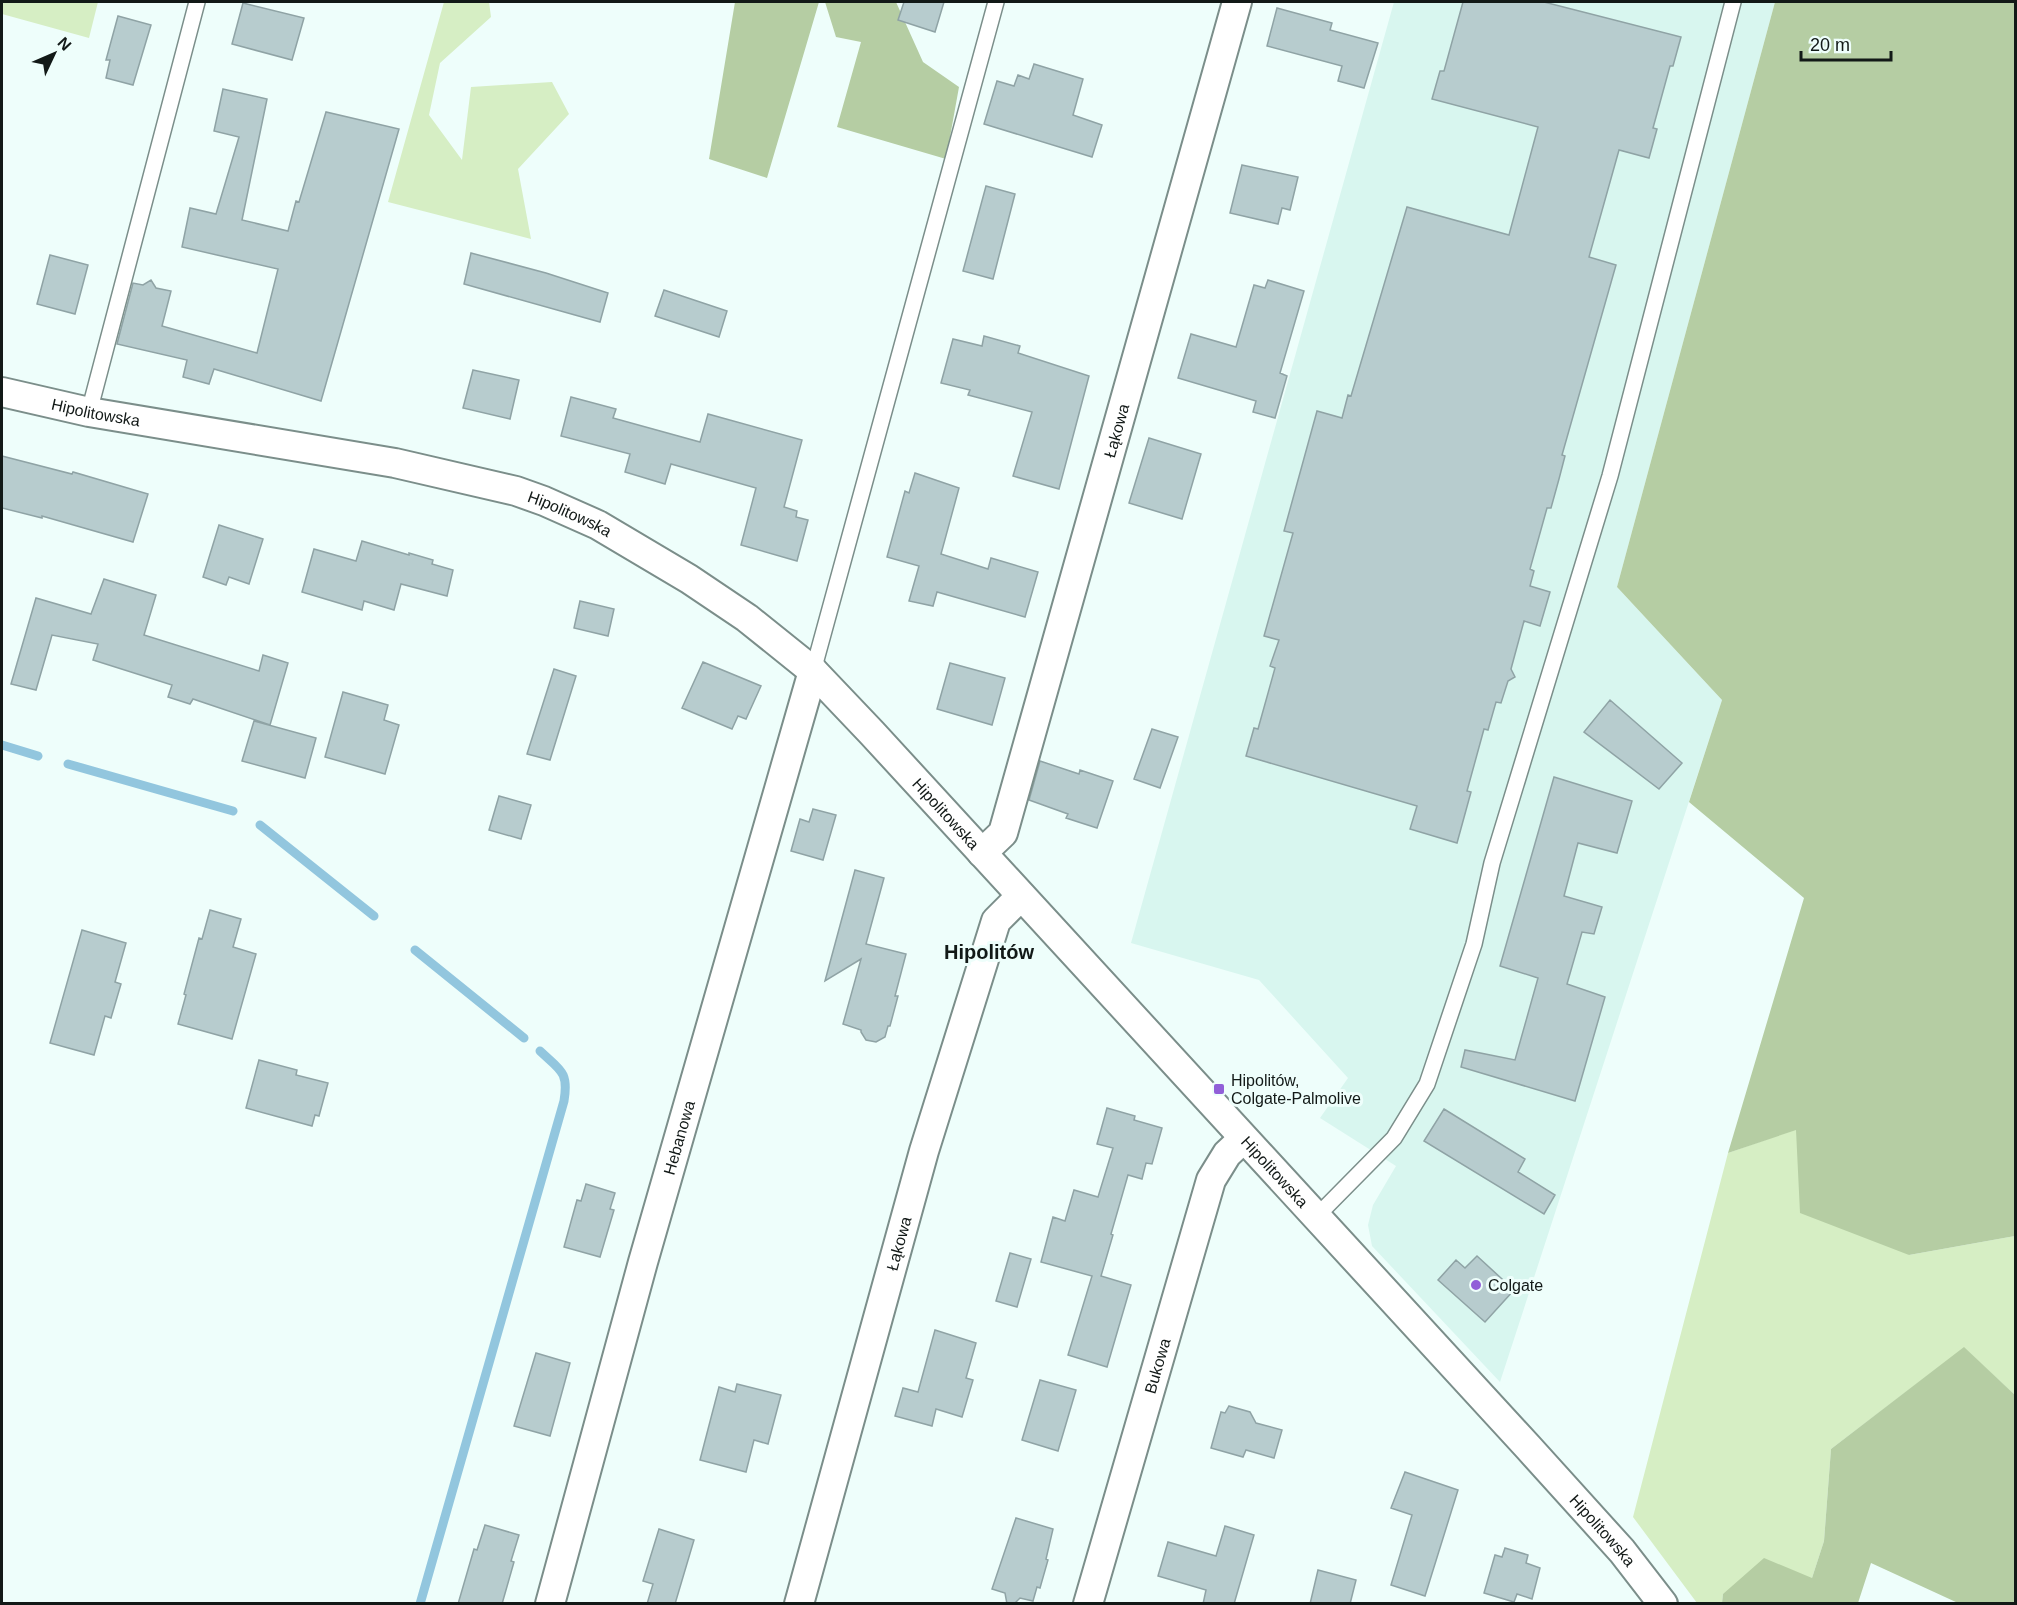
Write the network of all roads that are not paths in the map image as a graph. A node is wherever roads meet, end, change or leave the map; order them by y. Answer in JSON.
{"nodes":[{"id":1,"x":196,"y":2,"type":"edge"},
{"id":2,"x":996,"y":2,"type":"edge"},
{"id":3,"x":1237,"y":2,"type":"edge"},
{"id":4,"x":1733,"y":2,"type":"edge"},
{"id":5,"x":2,"y":392,"type":"edge"},
{"id":6,"x":89,"y":412,"type":"junction"},
{"id":7,"x":813,"y":671,"type":"junction"},
{"id":8,"x":982,"y":853,"type":"junction"},
{"id":9,"x":1021,"y":896,"type":"junction"},
{"id":10,"x":1243,"y":1139,"type":"junction"},
{"id":11,"x":1316,"y":1217,"type":"junction"},
{"id":12,"x":550,"y":1604,"type":"edge"},
{"id":13,"x":799,"y":1604,"type":"edge"},
{"id":14,"x":1088,"y":1604,"type":"edge"},
{"id":15,"x":1663,"y":1604,"type":"edge"}],
"edges":[{"from":1,"to":6,"type":"lane"},
{"from":2,"to":7,"type":"lane"},
{"from":3,"to":8,"type":"street","name":"Łąkowa"},
{"from":4,"to":11,"type":"lane"},
{"from":5,"to":6,"type":"street","name":"Hipolitowska"},
{"from":6,"to":7,"type":"street","name":"Hipolitowska"},
{"from":7,"to":8,"type":"street","name":"Hipolitowska"},
{"from":7,"to":12,"type":"street","name":"Hebanowa"},
{"from":8,"to":9,"type":"street","name":"Hipolitowska"},
{"from":9,"to":10,"type":"street","name":"Hipolitowska"},
{"from":9,"to":13,"type":"street","name":"Łąkowa"},
{"from":10,"to":11,"type":"street","name":"Hipolitowska"},
{"from":10,"to":14,"type":"street","name":"Bukowa"},
{"from":11,"to":15,"type":"street","name":"Hipolitowska"}]}
